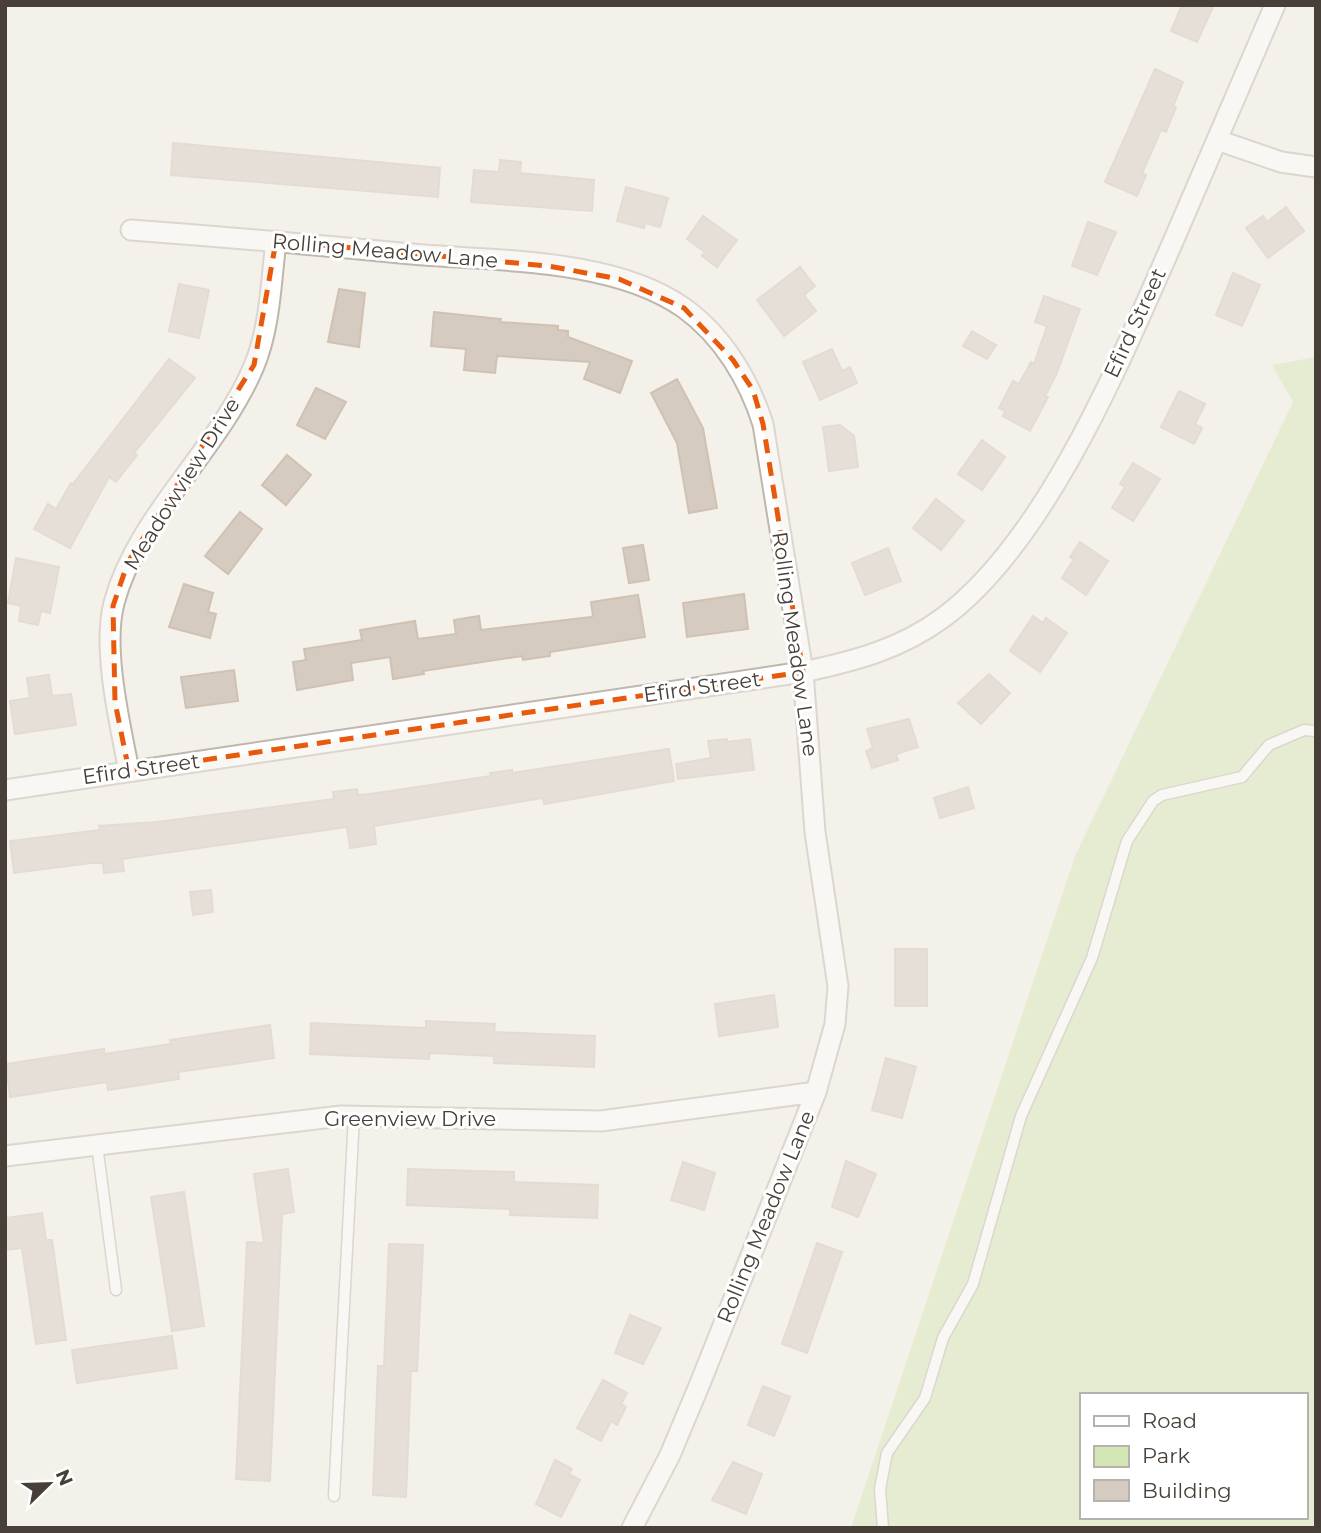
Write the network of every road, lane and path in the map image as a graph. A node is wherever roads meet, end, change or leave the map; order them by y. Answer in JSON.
{"nodes":[{"id":1,"x":1275,"y":5,"type":"edge"},
{"id":2,"x":1217,"y":140,"type":"junction"},
{"id":3,"x":1316,"y":167,"type":"edge"},
{"id":4,"x":131,"y":230,"type":"dead end"},
{"id":5,"x":276,"y":242,"type":"junction"},
{"id":6,"x":803,"y":672,"type":"junction"},
{"id":7,"x":1316,"y":731,"type":"edge"},
{"id":8,"x":129,"y":771,"type":"junction"},
{"id":9,"x":5,"y":790,"type":"edge"},
{"id":10,"x":816,"y":1093,"type":"junction"},
{"id":11,"x":354,"y":1116,"type":"junction"},
{"id":12,"x":97,"y":1145,"type":"junction"},
{"id":13,"x":5,"y":1156,"type":"edge"},
{"id":14,"x":116,"y":1290,"type":"dead end"},
{"id":15,"x":334,"y":1496,"type":"dead end"},
{"id":16,"x":632,"y":1528,"type":"edge"},
{"id":17,"x":883,"y":1528,"type":"edge"}],
"edges":[{"from":1,"to":2,"type":"street","name":"Efird Street"},
{"from":2,"to":3,"type":"street"},
{"from":2,"to":6,"type":"street","name":"Efird Street"},
{"from":4,"to":5,"type":"street","name":"Rolling Meadow Lane"},
{"from":5,"to":6,"type":"street","name":"Rolling Meadow Lane"},
{"from":5,"to":8,"type":"street","name":"Meadowview Drive"},
{"from":6,"to":8,"type":"street","name":"Efird Street"},
{"from":6,"to":10,"type":"street","name":"Rolling Meadow Lane"},
{"from":7,"to":17,"type":"lane"},
{"from":8,"to":9,"type":"street","name":"Efird Street"},
{"from":10,"to":11,"type":"street","name":"Greenview Drive"},
{"from":10,"to":16,"type":"street","name":"Rolling Meadow Lane"},
{"from":11,"to":12,"type":"street","name":"Greenview Drive"},
{"from":11,"to":15,"type":"lane"},
{"from":12,"to":13,"type":"street","name":"Greenview Drive"},
{"from":12,"to":14,"type":"lane"}]}
